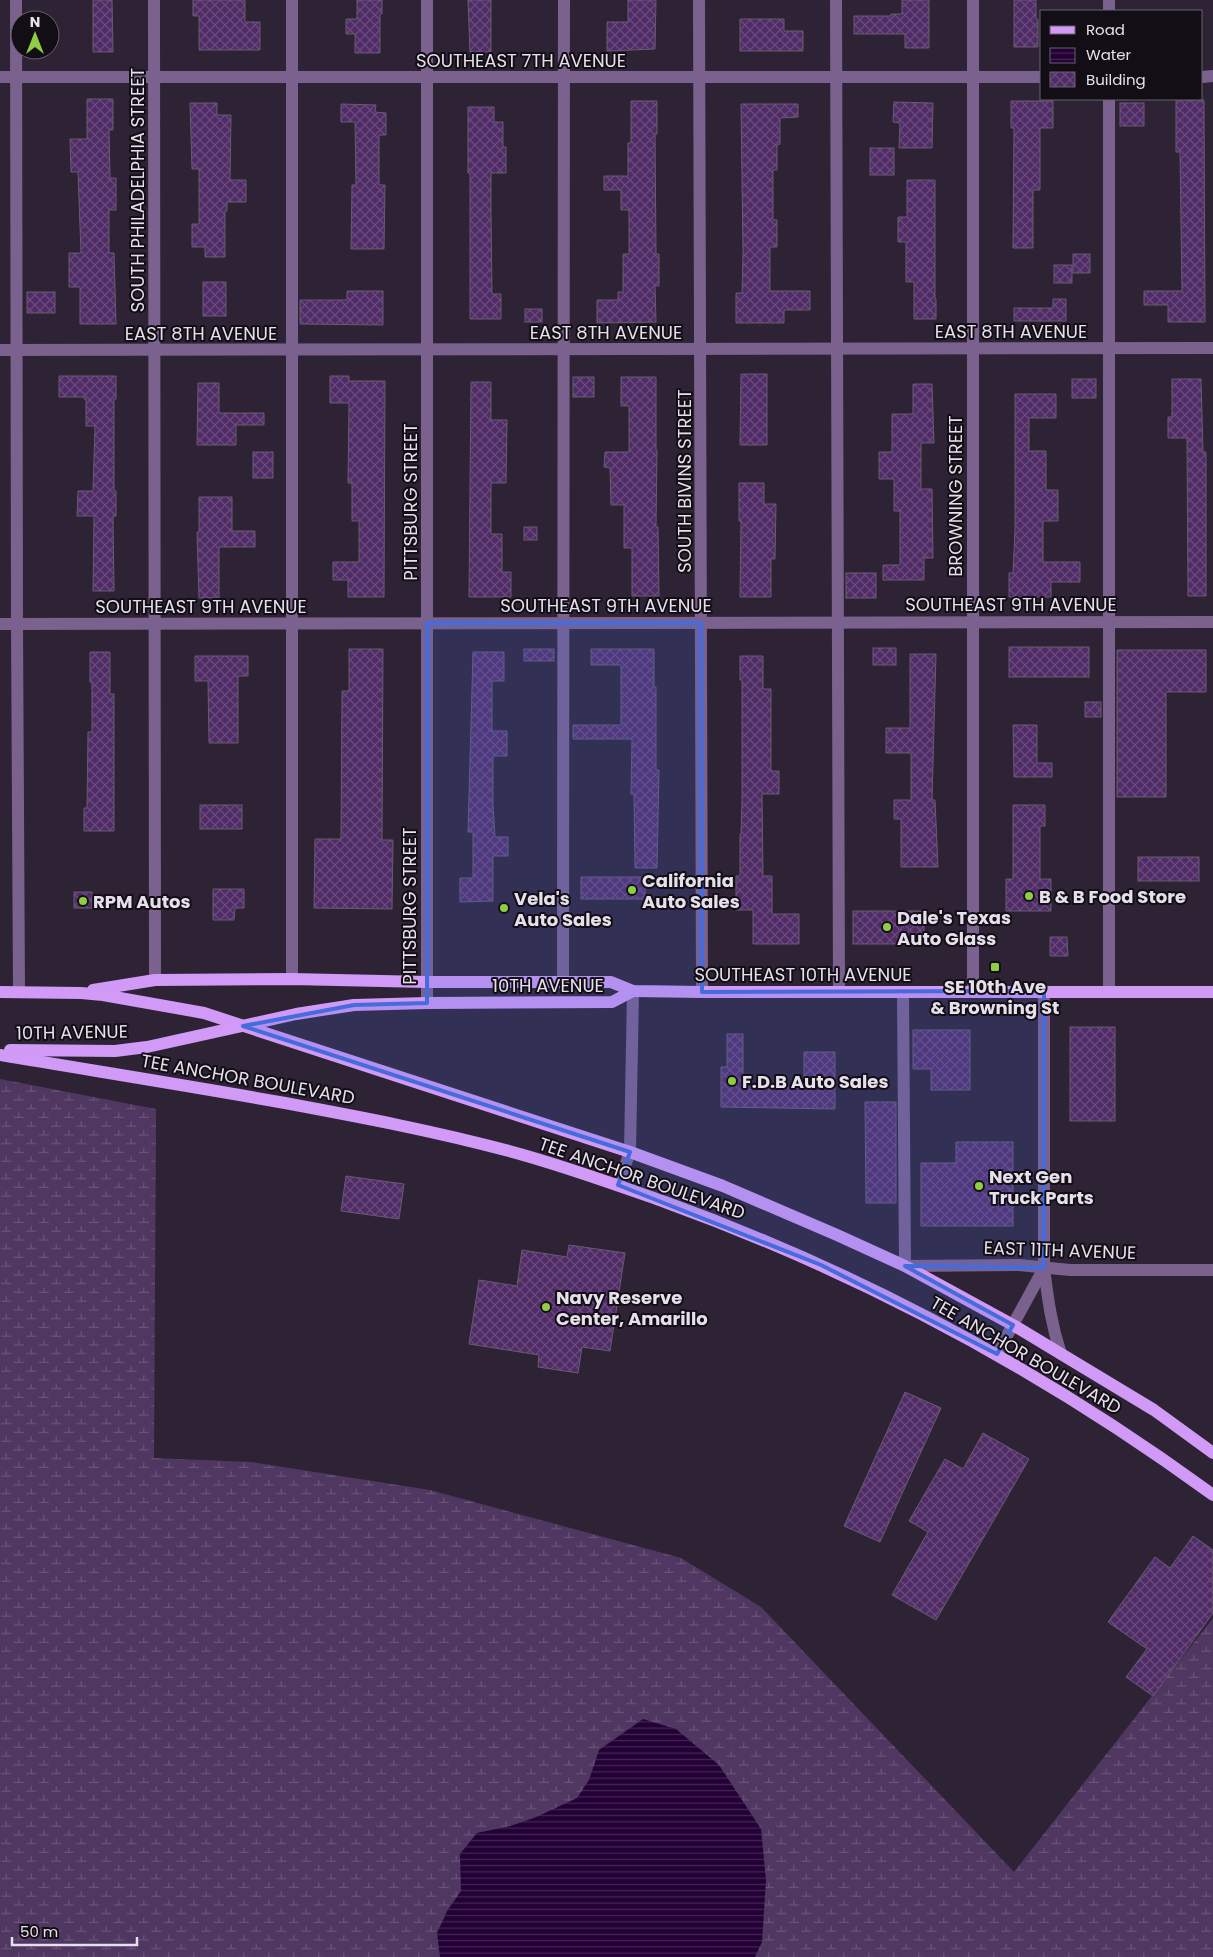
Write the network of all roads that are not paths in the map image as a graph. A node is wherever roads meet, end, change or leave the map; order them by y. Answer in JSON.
{"nodes":[{"id":1,"x":16,"y":0,"type":"edge"},
{"id":2,"x":154,"y":0,"type":"edge"},
{"id":3,"x":292,"y":0,"type":"edge"},
{"id":4,"x":427,"y":0,"type":"edge"},
{"id":5,"x":564,"y":0,"type":"edge"},
{"id":6,"x":699,"y":0,"type":"edge"},
{"id":7,"x":836,"y":0,"type":"edge"},
{"id":8,"x":973,"y":0,"type":"edge"},
{"id":9,"x":0,"y":77,"type":"edge"},
{"id":10,"x":16,"y":77,"type":"junction"},
{"id":11,"x":699,"y":77,"type":"junction"},
{"id":12,"x":1040,"y":77,"type":"edge"},
{"id":13,"x":154,"y":78,"type":"junction"},
{"id":14,"x":292,"y":78,"type":"junction"},
{"id":15,"x":427,"y":78,"type":"junction"},
{"id":16,"x":565,"y":78,"type":"junction"},
{"id":17,"x":836,"y":78,"type":"junction"},
{"id":18,"x":973,"y":78,"type":"junction"},
{"id":19,"x":1109,"y":100,"type":"edge"},
{"id":20,"x":1213,"y":348,"type":"edge"},
{"id":21,"x":836,"y":349,"type":"junction"},
{"id":22,"x":973,"y":349,"type":"junction"},
{"id":23,"x":1110,"y":349,"type":"junction"},
{"id":24,"x":0,"y":350,"type":"edge"},
{"id":25,"x":18,"y":350,"type":"junction"},
{"id":26,"x":155,"y":350,"type":"junction"},
{"id":27,"x":293,"y":350,"type":"junction"},
{"id":28,"x":427,"y":350,"type":"junction"},
{"id":29,"x":563,"y":350,"type":"junction"},
{"id":30,"x":701,"y":350,"type":"junction"},
{"id":31,"x":837,"y":622,"type":"junction"},
{"id":32,"x":972,"y":622,"type":"junction"},
{"id":33,"x":1109,"y":622,"type":"junction"},
{"id":34,"x":1213,"y":622,"type":"edge"},
{"id":35,"x":293,"y":623,"type":"junction"},
{"id":36,"x":428,"y":623,"type":"junction"},
{"id":37,"x":563,"y":623,"type":"junction"},
{"id":38,"x":701,"y":623,"type":"junction"},
{"id":39,"x":0,"y":624,"type":"edge"},
{"id":40,"x":17,"y":624,"type":"junction"},
{"id":41,"x":155,"y":624,"type":"junction"},
{"id":42,"x":292,"y":979,"type":"junction"},
{"id":43,"x":155,"y":980,"type":"junction"},
{"id":44,"x":426,"y":982,"type":"junction"},
{"id":45,"x":563,"y":982,"type":"junction"},
{"id":46,"x":632,"y":991,"type":"junction"},
{"id":47,"x":973,"y":991,"type":"junction"},
{"id":48,"x":1044,"y":991,"type":"junction"},
{"id":49,"x":0,"y":992,"type":"edge"},
{"id":50,"x":19,"y":992,"type":"junction"},
{"id":51,"x":80,"y":992,"type":"junction"},
{"id":52,"x":702,"y":992,"type":"junction"},
{"id":53,"x":839,"y":992,"type":"junction"},
{"id":54,"x":903,"y":992,"type":"junction"},
{"id":55,"x":1109,"y":992,"type":"junction"},
{"id":56,"x":1213,"y":992,"type":"edge"},
{"id":57,"x":427,"y":1003,"type":"junction"},
{"id":58,"x":243,"y":1026,"type":"junction"},
{"id":59,"x":0,"y":1050,"type":"edge"},
{"id":60,"x":0,"y":1056,"type":"edge"},
{"id":61,"x":630,"y":1152,"type":"junction"},
{"id":62,"x":618,"y":1185,"type":"junction"},
{"id":63,"x":905,"y":1266,"type":"junction"},
{"id":64,"x":1044,"y":1268,"type":"junction"},
{"id":65,"x":1213,"y":1270,"type":"edge"},
{"id":66,"x":1014,"y":1325,"type":"junction"},
{"id":67,"x":997,"y":1354,"type":"junction"},
{"id":68,"x":1061,"y":1354,"type":"junction"},
{"id":69,"x":1213,"y":1453,"type":"edge"},
{"id":70,"x":1213,"y":1495,"type":"edge"}],
"edges":[{"from":1,"to":10,"type":"street"},
{"from":2,"to":13,"type":"street","name":"SOUTH PHILADELPHIA STREET"},
{"from":3,"to":14,"type":"street"},
{"from":4,"to":15,"type":"street","name":"PITTSBURG STREET"},
{"from":5,"to":16,"type":"street"},
{"from":6,"to":11,"type":"street","name":"SOUTH BIVINS STREET"},
{"from":7,"to":17,"type":"street"},
{"from":8,"to":18,"type":"street","name":"BROWNING STREET"},
{"from":9,"to":10,"type":"street","name":"SOUTHEAST 7TH AVENUE"},
{"from":10,"to":13,"type":"street","name":"SOUTHEAST 7TH AVENUE"},
{"from":10,"to":25,"type":"street"},
{"from":11,"to":16,"type":"street","name":"SOUTHEAST 7TH AVENUE"},
{"from":11,"to":17,"type":"street","name":"SOUTHEAST 7TH AVENUE"},
{"from":11,"to":30,"type":"street","name":"SOUTH BIVINS STREET"},
{"from":12,"to":18,"type":"street","name":"SOUTHEAST 7TH AVENUE"},
{"from":13,"to":14,"type":"street","name":"SOUTHEAST 7TH AVENUE"},
{"from":13,"to":26,"type":"street","name":"SOUTH PHILADELPHIA STREET"},
{"from":14,"to":15,"type":"street","name":"SOUTHEAST 7TH AVENUE"},
{"from":14,"to":27,"type":"street"},
{"from":15,"to":16,"type":"street","name":"SOUTHEAST 7TH AVENUE"},
{"from":15,"to":28,"type":"street","name":"PITTSBURG STREET"},
{"from":16,"to":29,"type":"street"},
{"from":17,"to":18,"type":"street","name":"SOUTHEAST 7TH AVENUE"},
{"from":17,"to":21,"type":"street"},
{"from":18,"to":22,"type":"street","name":"BROWNING STREET"},
{"from":19,"to":23,"type":"street"},
{"from":20,"to":23,"type":"street","name":"EAST 8TH AVENUE"},
{"from":21,"to":22,"type":"street","name":"EAST 8TH AVENUE"},
{"from":21,"to":30,"type":"street","name":"EAST 8TH AVENUE"},
{"from":21,"to":31,"type":"street"},
{"from":22,"to":23,"type":"street","name":"EAST 8TH AVENUE"},
{"from":22,"to":32,"type":"street","name":"BROWNING STREET"},
{"from":23,"to":33,"type":"street"},
{"from":24,"to":25,"type":"street","name":"EAST 8TH AVENUE"},
{"from":25,"to":26,"type":"street","name":"EAST 8TH AVENUE"},
{"from":25,"to":40,"type":"street"},
{"from":26,"to":27,"type":"street","name":"EAST 8TH AVENUE"},
{"from":26,"to":41,"type":"street","name":"SOUTH PHILADELPHIA STREET"},
{"from":27,"to":28,"type":"street","name":"EAST 8TH AVENUE"},
{"from":27,"to":35,"type":"street"},
{"from":28,"to":29,"type":"street","name":"EAST 8TH AVENUE"},
{"from":28,"to":36,"type":"street","name":"PITTSBURG STREET"},
{"from":29,"to":30,"type":"street","name":"EAST 8TH AVENUE"},
{"from":29,"to":37,"type":"street"},
{"from":30,"to":38,"type":"street","name":"SOUTH BIVINS STREET"},
{"from":31,"to":32,"type":"street","name":"SOUTHEAST 9TH AVENUE"},
{"from":31,"to":38,"type":"street","name":"SOUTHEAST 9TH AVENUE"},
{"from":31,"to":53,"type":"street"},
{"from":32,"to":33,"type":"street","name":"SOUTHEAST 9TH AVENUE"},
{"from":32,"to":47,"type":"street","name":"BROWNING STREET"},
{"from":33,"to":34,"type":"street","name":"SOUTHEAST 9TH AVENUE"},
{"from":33,"to":55,"type":"street"},
{"from":35,"to":36,"type":"street","name":"SOUTHEAST 9TH AVENUE"},
{"from":35,"to":41,"type":"street","name":"SOUTHEAST 9TH AVENUE"},
{"from":35,"to":42,"type":"street"},
{"from":36,"to":37,"type":"street","name":"SOUTHEAST 9TH AVENUE"},
{"from":36,"to":44,"type":"street","name":"PITTSBURG STREET"},
{"from":37,"to":38,"type":"street","name":"SOUTHEAST 9TH AVENUE"},
{"from":37,"to":45,"type":"street"},
{"from":38,"to":52,"type":"street","name":"SOUTH BIVINS STREET"},
{"from":39,"to":40,"type":"street","name":"SOUTHEAST 9TH AVENUE"},
{"from":40,"to":41,"type":"street","name":"SOUTHEAST 9TH AVENUE"},
{"from":40,"to":50,"type":"street"},
{"from":41,"to":43,"type":"street","name":"SOUTH PHILADELPHIA STREET"},
{"from":42,"to":43,"type":"main road","name":"10TH AVENUE"},
{"from":42,"to":44,"type":"main road","name":"10TH AVENUE"},
{"from":43,"to":51,"type":"main road","name":"10TH AVENUE"},
{"from":44,"to":45,"type":"main road","name":"10TH AVENUE"},
{"from":44,"to":57,"type":"street","name":"PITTSBURG STREET"},
{"from":45,"to":46,"type":"main road","name":"10TH AVENUE"},
{"from":46,"to":52,"type":"main road","name":"SOUTHEAST 10TH AVENUE"},
{"from":46,"to":57,"type":"main road","name":"10TH AVENUE"},
{"from":46,"to":61,"type":"street"},
{"from":47,"to":48,"type":"main road","name":"SOUTHEAST 10TH AVENUE"},
{"from":47,"to":54,"type":"main road","name":"SOUTHEAST 10TH AVENUE"},
{"from":48,"to":55,"type":"main road","name":"SOUTHEAST 10TH AVENUE"},
{"from":48,"to":64,"type":"street"},
{"from":49,"to":50,"type":"main road"},
{"from":50,"to":51,"type":"main road"},
{"from":51,"to":58,"type":"main road","name":"TEE ANCHOR BOULEVARD"},
{"from":52,"to":53,"type":"main road","name":"SOUTHEAST 10TH AVENUE"},
{"from":53,"to":54,"type":"main road","name":"SOUTHEAST 10TH AVENUE"},
{"from":54,"to":63,"type":"street"},
{"from":55,"to":56,"type":"main road","name":"SOUTHEAST 10TH AVENUE"},
{"from":57,"to":58,"type":"main road","name":"10TH AVENUE"},
{"from":58,"to":59,"type":"main road","name":"10TH AVENUE"},
{"from":58,"to":61,"type":"main road","name":"TEE ANCHOR BOULEVARD"},
{"from":60,"to":62,"type":"main road","name":"TEE ANCHOR BOULEVARD"},
{"from":61,"to":62,"type":"street"},
{"from":61,"to":63,"type":"main road","name":"TEE ANCHOR BOULEVARD"},
{"from":62,"to":67,"type":"main road","name":"TEE ANCHOR BOULEVARD"},
{"from":63,"to":64,"type":"street","name":"EAST 11TH AVENUE"},
{"from":63,"to":66,"type":"main road","name":"TEE ANCHOR BOULEVARD"},
{"from":64,"to":65,"type":"street","name":"EAST 11TH AVENUE"},
{"from":64,"to":66,"type":"street"},
{"from":64,"to":68,"type":"street"},
{"from":66,"to":67,"type":"street"},
{"from":66,"to":68,"type":"main road","name":"TEE ANCHOR BOULEVARD"},
{"from":67,"to":70,"type":"main road","name":"TEE ANCHOR BOULEVARD"},
{"from":68,"to":69,"type":"main road","name":"TEE ANCHOR BOULEVARD"}]}
